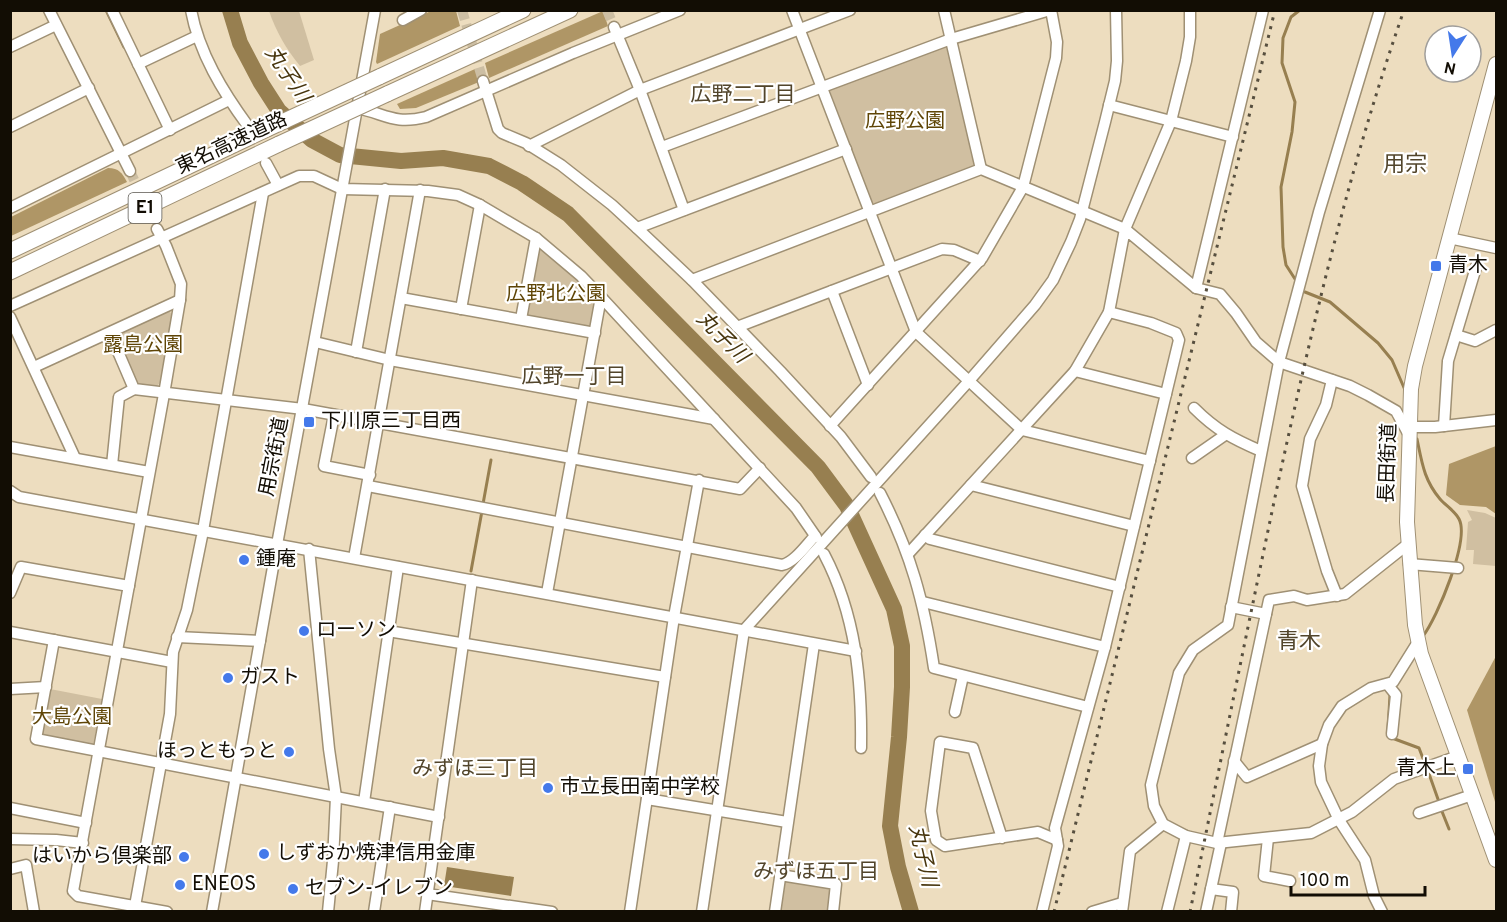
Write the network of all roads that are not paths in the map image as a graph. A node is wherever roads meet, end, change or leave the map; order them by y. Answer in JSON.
{"nodes":[{"id":1,"x":49,"y":10,"type":"edge"},
{"id":2,"x":112,"y":10,"type":"edge"},
{"id":3,"x":191,"y":10,"type":"edge"},
{"id":4,"x":375,"y":10,"type":"edge"},
{"id":5,"x":421,"y":10,"type":"edge"},
{"id":6,"x":523,"y":10,"type":"edge"},
{"id":7,"x":570,"y":10,"type":"edge"},
{"id":8,"x":680,"y":10,"type":"edge"},
{"id":9,"x":792,"y":10,"type":"edge"},
{"id":10,"x":850,"y":10,"type":"edge"},
{"id":11,"x":944,"y":10,"type":"edge"},
{"id":12,"x":1051,"y":10,"type":"edge"},
{"id":13,"x":1116,"y":10,"type":"edge"},
{"id":14,"x":1190,"y":10,"type":"edge"},
{"id":15,"x":1263,"y":10,"type":"edge"},
{"id":16,"x":1380,"y":10,"type":"edge"},
{"id":17,"x":403,"y":20,"type":"dead end"},
{"id":18,"x":56,"y":25,"type":"junction"},
{"id":19,"x":800,"y":30,"type":"junction"},
{"id":20,"x":615,"y":31,"type":"junction"},
{"id":21,"x":197,"y":36,"type":"junction"},
{"id":22,"x":951,"y":39,"type":"junction"},
{"id":23,"x":10,"y":47,"type":"edge"},
{"id":24,"x":138,"y":64,"type":"junction"},
{"id":25,"x":1497,"y":64,"type":"edge"},
{"id":26,"x":483,"y":81,"type":"tunnel mouth"},
{"id":27,"x":822,"y":87,"type":"junction"},
{"id":28,"x":88,"y":88,"type":"junction"},
{"id":29,"x":640,"y":90,"type":"junction"},
{"id":30,"x":487,"y":92,"type":"junction"},
{"id":31,"x":230,"y":100,"type":"junction"},
{"id":32,"x":1109,"y":105,"type":"junction"},
{"id":33,"x":357,"y":108,"type":"junction"},
{"id":34,"x":1171,"y":121,"type":"junction"},
{"id":35,"x":249,"y":126,"type":"dead end"},
{"id":36,"x":10,"y":127,"type":"edge"},
{"id":37,"x":170,"y":130,"type":"junction"},
{"id":38,"x":1233,"y":137,"type":"junction"},
{"id":39,"x":529,"y":146,"type":"junction"},
{"id":40,"x":662,"y":147,"type":"junction"},
{"id":41,"x":846,"y":149,"type":"junction"},
{"id":42,"x":121,"y":155,"type":"junction"},
{"id":43,"x":266,"y":163,"type":"dead end"},
{"id":44,"x":981,"y":169,"type":"junction"},
{"id":45,"x":130,"y":171,"type":"tunnel mouth"},
{"id":46,"x":278,"y":185,"type":"junction"},
{"id":47,"x":1023,"y":187,"type":"junction"},
{"id":48,"x":342,"y":189,"type":"junction"},
{"id":49,"x":386,"y":189,"type":"junction"},
{"id":50,"x":420,"y":190,"type":"junction"},
{"id":51,"x":263,"y":193,"type":"junction"},
{"id":52,"x":480,"y":204,"type":"junction"},
{"id":53,"x":10,"y":208,"type":"edge"},
{"id":54,"x":684,"y":210,"type":"junction"},
{"id":55,"x":869,"y":210,"type":"junction"},
{"id":56,"x":1082,"y":211,"type":"junction"},
{"id":57,"x":637,"y":228,"type":"junction"},
{"id":58,"x":1125,"y":229,"type":"junction"},
{"id":59,"x":159,"y":234,"type":"junction"},
{"id":60,"x":536,"y":238,"type":"junction"},
{"id":61,"x":1449,"y":238,"type":"junction"},
{"id":62,"x":1497,"y":248,"type":"edge"},
{"id":63,"x":10,"y":251,"type":"edge"},
{"id":64,"x":980,"y":261,"type":"junction"},
{"id":65,"x":1477,"y":264,"type":"dead end"},
{"id":66,"x":891,"y":270,"type":"junction"},
{"id":67,"x":10,"y":272,"type":"edge"},
{"id":68,"x":692,"y":280,"type":"junction"},
{"id":69,"x":1196,"y":288,"type":"junction"},
{"id":70,"x":832,"y":291,"type":"junction"},
{"id":71,"x":601,"y":297,"type":"junction"},
{"id":72,"x":401,"y":298,"type":"junction"},
{"id":73,"x":180,"y":300,"type":"junction"},
{"id":74,"x":10,"y":306,"type":"edge"},
{"id":75,"x":461,"y":309,"type":"junction"},
{"id":76,"x":1109,"y":312,"type":"junction"},
{"id":77,"x":10,"y":317,"type":"edge"},
{"id":78,"x":521,"y":319,"type":"junction"},
{"id":79,"x":737,"y":327,"type":"junction"},
{"id":80,"x":1497,"y":330,"type":"edge"},
{"id":81,"x":916,"y":332,"type":"junction"},
{"id":82,"x":110,"y":333,"type":"junction"},
{"id":83,"x":595,"y":333,"type":"junction"},
{"id":84,"x":1456,"y":335,"type":"junction"},
{"id":85,"x":315,"y":342,"type":"junction"},
{"id":86,"x":356,"y":352,"type":"junction"},
{"id":87,"x":390,"y":360,"type":"junction"},
{"id":88,"x":1279,"y":362,"type":"junction"},
{"id":89,"x":34,"y":367,"type":"junction"},
{"id":90,"x":1075,"y":371,"type":"junction"},
{"id":91,"x":1332,"y":380,"type":"junction"},
{"id":92,"x":968,"y":382,"type":"junction"},
{"id":93,"x":868,"y":385,"type":"junction"},
{"id":94,"x":134,"y":389,"type":"junction"},
{"id":95,"x":164,"y":394,"type":"junction"},
{"id":96,"x":1166,"y":394,"type":"junction"},
{"id":97,"x":585,"y":396,"type":"junction"},
{"id":98,"x":226,"y":401,"type":"junction"},
{"id":99,"x":1194,"y":408,"type":"dead end"},
{"id":100,"x":303,"y":409,"type":"junction"},
{"id":101,"x":334,"y":415,"type":"junction"},
{"id":102,"x":714,"y":419,"type":"junction"},
{"id":103,"x":1497,"y":420,"type":"edge"},
{"id":104,"x":379,"y":423,"type":"junction"},
{"id":105,"x":830,"y":426,"type":"junction"},
{"id":106,"x":1444,"y":426,"type":"junction"},
{"id":107,"x":1022,"y":430,"type":"junction"},
{"id":108,"x":1409,"y":431,"type":"junction"},
{"id":109,"x":1225,"y":435,"type":"junction"},
{"id":110,"x":10,"y":447,"type":"edge"},
{"id":111,"x":1261,"y":451,"type":"junction"},
{"id":112,"x":573,"y":457,"type":"junction"},
{"id":113,"x":75,"y":458,"type":"junction"},
{"id":114,"x":1192,"y":458,"type":"dead end"},
{"id":115,"x":1150,"y":461,"type":"junction"},
{"id":116,"x":112,"y":465,"type":"junction"},
{"id":117,"x":760,"y":468,"type":"junction"},
{"id":118,"x":149,"y":472,"type":"junction"},
{"id":119,"x":871,"y":477,"type":"dead end"},
{"id":120,"x":699,"y":480,"type":"junction"},
{"id":121,"x":369,"y":481,"type":"junction"},
{"id":122,"x":971,"y":485,"type":"junction"},
{"id":123,"x":11,"y":492,"type":"edge"},
{"id":124,"x":880,"y":494,"type":"dead end"},
{"id":125,"x":140,"y":520,"type":"junction"},
{"id":126,"x":561,"y":522,"type":"junction"},
{"id":127,"x":1134,"y":526,"type":"junction"},
{"id":128,"x":203,"y":531,"type":"junction"},
{"id":129,"x":925,"y":535,"type":"junction"},
{"id":130,"x":277,"y":544,"type":"junction"},
{"id":131,"x":1408,"y":544,"type":"junction"},
{"id":132,"x":686,"y":547,"type":"junction"},
{"id":133,"x":309,"y":549,"type":"junction"},
{"id":134,"x":824,"y":554,"type":"dead end"},
{"id":135,"x":908,"y":554,"type":"junction"},
{"id":136,"x":354,"y":558,"type":"junction"},
{"id":137,"x":1409,"y":564,"type":"junction"},
{"id":138,"x":398,"y":567,"type":"junction"},
{"id":139,"x":1454,"y":568,"type":"dead end"},
{"id":140,"x":472,"y":580,"type":"junction"},
{"id":141,"x":129,"y":586,"type":"junction"},
{"id":142,"x":1120,"y":587,"type":"junction"},
{"id":143,"x":10,"y":593,"type":"edge"},
{"id":144,"x":547,"y":593,"type":"junction"},
{"id":145,"x":1337,"y":596,"type":"junction"},
{"id":146,"x":923,"y":602,"type":"junction"},
{"id":147,"x":1232,"y":607,"type":"junction"},
{"id":148,"x":1266,"y":614,"type":"junction"},
{"id":149,"x":674,"y":617,"type":"junction"},
{"id":150,"x":744,"y":630,"type":"junction"},
{"id":151,"x":388,"y":631,"type":"junction"},
{"id":152,"x":10,"y":632,"type":"edge"},
{"id":153,"x":177,"y":637,"type":"junction"},
{"id":154,"x":54,"y":640,"type":"junction"},
{"id":155,"x":260,"y":641,"type":"junction"},
{"id":156,"x":463,"y":642,"type":"junction"},
{"id":157,"x":1418,"y":642,"type":"junction"},
{"id":158,"x":814,"y":644,"type":"junction"},
{"id":159,"x":1105,"y":647,"type":"junction"},
{"id":160,"x":856,"y":651,"type":"junction"},
{"id":161,"x":117,"y":652,"type":"junction"},
{"id":162,"x":172,"y":662,"type":"junction"},
{"id":163,"x":963,"y":676,"type":"junction"},
{"id":164,"x":665,"y":677,"type":"junction"},
{"id":165,"x":1388,"y":685,"type":"junction"},
{"id":166,"x":46,"y":687,"type":"junction"},
{"id":167,"x":10,"y":690,"type":"edge"},
{"id":168,"x":1088,"y":707,"type":"junction"},
{"id":169,"x":955,"y":712,"type":"dead end"},
{"id":170,"x":1392,"y":734,"type":"dead end"},
{"id":171,"x":1322,"y":744,"type":"junction"},
{"id":172,"x":861,"y":748,"type":"dead end"},
{"id":173,"x":100,"y":751,"type":"junction"},
{"id":174,"x":1458,"y":756,"type":"junction"},
{"id":175,"x":1234,"y":761,"type":"junction"},
{"id":176,"x":162,"y":762,"type":"junction"},
{"id":177,"x":236,"y":776,"type":"junction"},
{"id":178,"x":1472,"y":795,"type":"junction"},
{"id":179,"x":336,"y":797,"type":"junction"},
{"id":180,"x":648,"y":799,"type":"junction"},
{"id":181,"x":364,"y":802,"type":"junction"},
{"id":182,"x":390,"y":807,"type":"junction"},
{"id":183,"x":10,"y":808,"type":"edge"},
{"id":184,"x":718,"y":811,"type":"junction"},
{"id":185,"x":1419,"y":813,"type":"dead end"},
{"id":186,"x":439,"y":817,"type":"junction"},
{"id":187,"x":1339,"y":820,"type":"junction"},
{"id":188,"x":787,"y":822,"type":"junction"},
{"id":189,"x":86,"y":823,"type":"junction"},
{"id":190,"x":1163,"y":824,"type":"junction"},
{"id":191,"x":1186,"y":836,"type":"junction"},
{"id":192,"x":1002,"y":838,"type":"junction"},
{"id":193,"x":1268,"y":838,"type":"junction"},
{"id":194,"x":10,"y":839,"type":"edge"},
{"id":195,"x":1058,"y":840,"type":"junction"},
{"id":196,"x":83,"y":843,"type":"junction"},
{"id":197,"x":1219,"y":843,"type":"junction"},
{"id":198,"x":1497,"y":860,"type":"edge"},
{"id":199,"x":10,"y":869,"type":"edge"},
{"id":200,"x":780,"y":875,"type":"junction"},
{"id":201,"x":1290,"y":881,"type":"dead end"},
{"id":202,"x":1211,"y":889,"type":"junction"},
{"id":203,"x":428,"y":894,"type":"junction"},
{"id":204,"x":1122,"y":907,"type":"edge"},
{"id":205,"x":139,"y":908,"type":"edge"},
{"id":206,"x":528,"y":910,"type":"edge"},
{"id":207,"x":34,"y":912,"type":"edge"},
{"id":208,"x":167,"y":912,"type":"edge"},
{"id":209,"x":212,"y":912,"type":"edge"},
{"id":210,"x":328,"y":912,"type":"edge"},
{"id":211,"x":374,"y":912,"type":"edge"},
{"id":212,"x":425,"y":912,"type":"edge"},
{"id":213,"x":552,"y":912,"type":"edge"},
{"id":214,"x":630,"y":912,"type":"edge"},
{"id":215,"x":702,"y":912,"type":"edge"},
{"id":216,"x":775,"y":912,"type":"edge"},
{"id":217,"x":833,"y":912,"type":"edge"},
{"id":218,"x":1042,"y":912,"type":"edge"},
{"id":219,"x":1092,"y":912,"type":"edge"},
{"id":220,"x":1167,"y":912,"type":"edge"},
{"id":221,"x":1206,"y":912,"type":"edge"},
{"id":222,"x":1230,"y":912,"type":"edge"},
{"id":223,"x":1382,"y":912,"type":"edge"}],
"edges":[{"from":1,"to":18,"type":"street"},
{"from":2,"to":24,"type":"street"},
{"from":3,"to":21,"type":"street"},
{"from":4,"to":33,"type":"street","name":"用宗街道"},
{"from":5,"to":17,"type":"street"},
{"from":6,"to":63,"type":"highway","name":"東名高速道路","number":"E1","bridge":true},
{"from":7,"to":67,"type":"highway","name":"東名高速道路","number":"E1","bridge":true},
{"from":8,"to":20,"type":"street"},
{"from":9,"to":19,"type":"street"},
{"from":10,"to":19,"type":"street"},
{"from":11,"to":22,"type":"street"},
{"from":12,"to":22,"type":"street"},
{"from":12,"to":47,"type":"street"},
{"from":13,"to":32,"type":"street"},
{"from":14,"to":34,"type":"street"},
{"from":15,"to":38,"type":"street"},
{"from":16,"to":88,"type":"street"},
{"from":18,"to":23,"type":"street"},
{"from":18,"to":28,"type":"street"},
{"from":19,"to":27,"type":"street"},
{"from":19,"to":29,"type":"street"},
{"from":20,"to":29,"type":"street"},
{"from":20,"to":30,"type":"street"},
{"from":21,"to":24,"type":"street"},
{"from":21,"to":31,"type":"street"},
{"from":22,"to":27,"type":"street"},
{"from":22,"to":44,"type":"street"},
{"from":24,"to":37,"type":"street"},
{"from":25,"to":61,"type":"main road","name":"長田街道"},
{"from":26,"to":30,"type":"street"},
{"from":27,"to":40,"type":"street"},
{"from":27,"to":41,"type":"street"},
{"from":28,"to":36,"type":"street"},
{"from":28,"to":42,"type":"street"},
{"from":29,"to":39,"type":"street"},
{"from":29,"to":40,"type":"street"},
{"from":30,"to":33,"type":"street"},
{"from":30,"to":39,"type":"street"},
{"from":31,"to":35,"type":"street"},
{"from":31,"to":37,"type":"street"},
{"from":32,"to":34,"type":"street"},
{"from":32,"to":56,"type":"street"},
{"from":33,"to":48,"type":"street","name":"用宗街道"},
{"from":34,"to":38,"type":"street"},
{"from":34,"to":58,"type":"street"},
{"from":37,"to":42,"type":"street"},
{"from":38,"to":69,"type":"street"},
{"from":39,"to":57,"type":"street"},
{"from":40,"to":54,"type":"street"},
{"from":41,"to":54,"type":"street"},
{"from":41,"to":55,"type":"street"},
{"from":42,"to":45,"type":"street"},
{"from":42,"to":53,"type":"street"},
{"from":43,"to":46,"type":"street"},
{"from":44,"to":47,"type":"street"},
{"from":44,"to":55,"type":"street"},
{"from":46,"to":48,"type":"street"},
{"from":46,"to":51,"type":"street"},
{"from":47,"to":56,"type":"street"},
{"from":47,"to":64,"type":"street"},
{"from":48,"to":49,"type":"street"},
{"from":48,"to":85,"type":"street","name":"用宗街道"},
{"from":49,"to":50,"type":"street"},
{"from":49,"to":86,"type":"street"},
{"from":50,"to":52,"type":"street"},
{"from":50,"to":72,"type":"street"},
{"from":51,"to":59,"type":"street"},
{"from":51,"to":98,"type":"street"},
{"from":52,"to":60,"type":"street"},
{"from":52,"to":75,"type":"street"},
{"from":54,"to":57,"type":"street"},
{"from":55,"to":66,"type":"street"},
{"from":55,"to":68,"type":"street"},
{"from":56,"to":58,"type":"street"},
{"from":56,"to":92,"type":"street"},
{"from":57,"to":68,"type":"street"},
{"from":58,"to":69,"type":"street"},
{"from":58,"to":76,"type":"street"},
{"from":59,"to":73,"type":"street"},
{"from":59,"to":74,"type":"street"},
{"from":60,"to":71,"type":"street"},
{"from":60,"to":78,"type":"street"},
{"from":61,"to":62,"type":"street"},
{"from":61,"to":108,"type":"main road","name":"長田街道"},
{"from":64,"to":66,"type":"street"},
{"from":64,"to":81,"type":"street"},
{"from":65,"to":84,"type":"street"},
{"from":66,"to":70,"type":"street"},
{"from":66,"to":81,"type":"street"},
{"from":68,"to":79,"type":"street"},
{"from":69,"to":88,"type":"street"},
{"from":70,"to":79,"type":"street"},
{"from":70,"to":93,"type":"street"},
{"from":71,"to":83,"type":"street"},
{"from":71,"to":102,"type":"street"},
{"from":72,"to":75,"type":"street"},
{"from":72,"to":87,"type":"street"},
{"from":73,"to":82,"type":"street"},
{"from":73,"to":95,"type":"street"},
{"from":75,"to":78,"type":"street"},
{"from":76,"to":90,"type":"street"},
{"from":76,"to":96,"type":"street"},
{"from":77,"to":89,"type":"street"},
{"from":78,"to":83,"type":"street"},
{"from":79,"to":105,"type":"street"},
{"from":80,"to":84,"type":"street"},
{"from":81,"to":92,"type":"street"},
{"from":81,"to":93,"type":"street"},
{"from":82,"to":89,"type":"street"},
{"from":82,"to":94,"type":"street"},
{"from":83,"to":97,"type":"street"},
{"from":84,"to":106,"type":"street"},
{"from":85,"to":86,"type":"street"},
{"from":85,"to":100,"type":"street","name":"用宗街道"},
{"from":86,"to":87,"type":"street"},
{"from":87,"to":97,"type":"street"},
{"from":87,"to":104,"type":"street"},
{"from":88,"to":91,"type":"street"},
{"from":88,"to":111,"type":"street"},
{"from":89,"to":113,"type":"street"},
{"from":90,"to":96,"type":"street"},
{"from":90,"to":107,"type":"street"},
{"from":91,"to":108,"type":"street"},
{"from":91,"to":145,"type":"street"},
{"from":92,"to":107,"type":"street"},
{"from":92,"to":150,"type":"street"},
{"from":93,"to":105,"type":"street"},
{"from":94,"to":95,"type":"street"},
{"from":94,"to":116,"type":"street"},
{"from":95,"to":98,"type":"street"},
{"from":95,"to":118,"type":"street"},
{"from":96,"to":115,"type":"street"},
{"from":97,"to":102,"type":"street"},
{"from":97,"to":112,"type":"street"},
{"from":98,"to":100,"type":"street"},
{"from":98,"to":128,"type":"street"},
{"from":99,"to":109,"type":"street"},
{"from":100,"to":101,"type":"street"},
{"from":100,"to":130,"type":"street","name":"用宗街道"},
{"from":101,"to":104,"type":"street"},
{"from":101,"to":121,"type":"street"},
{"from":102,"to":117,"type":"street"},
{"from":103,"to":106,"type":"street"},
{"from":104,"to":112,"type":"street"},
{"from":104,"to":121,"type":"street"},
{"from":105,"to":119,"type":"street"},
{"from":106,"to":108,"type":"street"},
{"from":107,"to":115,"type":"street"},
{"from":107,"to":122,"type":"street"},
{"from":108,"to":131,"type":"main road","name":"長田街道"},
{"from":109,"to":111,"type":"street"},
{"from":109,"to":114,"type":"street"},
{"from":110,"to":113,"type":"street"},
{"from":111,"to":147,"type":"street"},
{"from":112,"to":120,"type":"street"},
{"from":112,"to":126,"type":"street"},
{"from":113,"to":116,"type":"street"},
{"from":115,"to":127,"type":"street"},
{"from":116,"to":118,"type":"street"},
{"from":117,"to":120,"type":"street"},
{"from":117,"to":132,"type":"street"},
{"from":118,"to":125,"type":"street"},
{"from":120,"to":132,"type":"street"},
{"from":121,"to":126,"type":"street"},
{"from":121,"to":136,"type":"street"},
{"from":122,"to":127,"type":"street"},
{"from":122,"to":129,"type":"street"},
{"from":123,"to":125,"type":"street"},
{"from":124,"to":135,"type":"street"},
{"from":125,"to":128,"type":"street"},
{"from":125,"to":141,"type":"street"},
{"from":126,"to":132,"type":"street"},
{"from":126,"to":144,"type":"street"},
{"from":127,"to":142,"type":"street"},
{"from":128,"to":130,"type":"street"},
{"from":128,"to":153,"type":"street"},
{"from":129,"to":135,"type":"street"},
{"from":129,"to":142,"type":"street"},
{"from":130,"to":133,"type":"street"},
{"from":130,"to":155,"type":"street","name":"用宗街道"},
{"from":131,"to":137,"type":"main road","name":"長田街道"},
{"from":131,"to":145,"type":"street"},
{"from":132,"to":149,"type":"street"},
{"from":133,"to":136,"type":"street"},
{"from":133,"to":179,"type":"street"},
{"from":134,"to":160,"type":"street"},
{"from":135,"to":146,"type":"street"},
{"from":136,"to":138,"type":"street"},
{"from":137,"to":139,"type":"street"},
{"from":137,"to":157,"type":"main road","name":"長田街道"},
{"from":138,"to":140,"type":"street"},
{"from":138,"to":151,"type":"street"},
{"from":140,"to":144,"type":"street"},
{"from":140,"to":156,"type":"street"},
{"from":141,"to":143,"type":"street"},
{"from":141,"to":161,"type":"street"},
{"from":142,"to":159,"type":"street"},
{"from":144,"to":149,"type":"street"},
{"from":145,"to":148,"type":"street"},
{"from":146,"to":159,"type":"street"},
{"from":146,"to":163,"type":"street"},
{"from":147,"to":148,"type":"street"},
{"from":147,"to":190,"type":"street"},
{"from":148,"to":175,"type":"street"},
{"from":149,"to":150,"type":"street"},
{"from":149,"to":164,"type":"street"},
{"from":150,"to":158,"type":"street"},
{"from":150,"to":184,"type":"street"},
{"from":151,"to":156,"type":"street"},
{"from":151,"to":181,"type":"street"},
{"from":152,"to":154,"type":"street"},
{"from":153,"to":155,"type":"street"},
{"from":153,"to":162,"type":"street"},
{"from":154,"to":161,"type":"street"},
{"from":154,"to":166,"type":"street"},
{"from":155,"to":177,"type":"street","name":"用宗街道"},
{"from":156,"to":164,"type":"street"},
{"from":156,"to":186,"type":"street"},
{"from":157,"to":165,"type":"street"},
{"from":157,"to":174,"type":"main road","name":"長田街道"},
{"from":158,"to":160,"type":"street"},
{"from":158,"to":188,"type":"street"},
{"from":159,"to":168,"type":"street"},
{"from":160,"to":172,"type":"street"},
{"from":161,"to":162,"type":"street"},
{"from":161,"to":173,"type":"street"},
{"from":162,"to":176,"type":"street"},
{"from":163,"to":168,"type":"street"},
{"from":163,"to":169,"type":"street"},
{"from":164,"to":180,"type":"street"},
{"from":165,"to":170,"type":"street"},
{"from":165,"to":171,"type":"street"},
{"from":166,"to":167,"type":"street"},
{"from":166,"to":173,"type":"street"},
{"from":168,"to":195,"type":"street"},
{"from":171,"to":175,"type":"street"},
{"from":171,"to":187,"type":"street"},
{"from":173,"to":176,"type":"street"},
{"from":173,"to":189,"type":"street"},
{"from":174,"to":178,"type":"main road","name":"長田街道"},
{"from":174,"to":187,"type":"street"},
{"from":175,"to":197,"type":"street"},
{"from":176,"to":177,"type":"street"},
{"from":176,"to":205,"type":"street"},
{"from":177,"to":179,"type":"street"},
{"from":177,"to":209,"type":"street","name":"用宗街道"},
{"from":178,"to":185,"type":"street"},
{"from":178,"to":198,"type":"main road","name":"長田街道"},
{"from":179,"to":181,"type":"street"},
{"from":179,"to":210,"type":"street"},
{"from":180,"to":184,"type":"street"},
{"from":180,"to":214,"type":"street"},
{"from":181,"to":182,"type":"street"},
{"from":182,"to":186,"type":"street"},
{"from":182,"to":211,"type":"street"},
{"from":183,"to":189,"type":"street"},
{"from":184,"to":188,"type":"street"},
{"from":184,"to":215,"type":"street"},
{"from":186,"to":203,"type":"street"},
{"from":187,"to":193,"type":"street"},
{"from":187,"to":223,"type":"street"},
{"from":188,"to":200,"type":"street"},
{"from":189,"to":196,"type":"street"},
{"from":190,"to":191,"type":"street"},
{"from":190,"to":204,"type":"street"},
{"from":191,"to":197,"type":"street"},
{"from":191,"to":220,"type":"street"},
{"from":192,"to":192,"type":"street"},
{"from":192,"to":195,"type":"street"},
{"from":193,"to":197,"type":"street"},
{"from":193,"to":201,"type":"street"},
{"from":194,"to":196,"type":"street"},
{"from":195,"to":218,"type":"street"},
{"from":196,"to":205,"type":"street"},
{"from":197,"to":202,"type":"street"},
{"from":199,"to":207,"type":"street"},
{"from":200,"to":216,"type":"street"},
{"from":200,"to":217,"type":"street"},
{"from":202,"to":221,"type":"street"},
{"from":202,"to":222,"type":"street"},
{"from":203,"to":206,"type":"street"},
{"from":203,"to":212,"type":"street"},
{"from":204,"to":219,"type":"street"},
{"from":205,"to":208,"type":"street"},
{"from":206,"to":213,"type":"street"}]}
